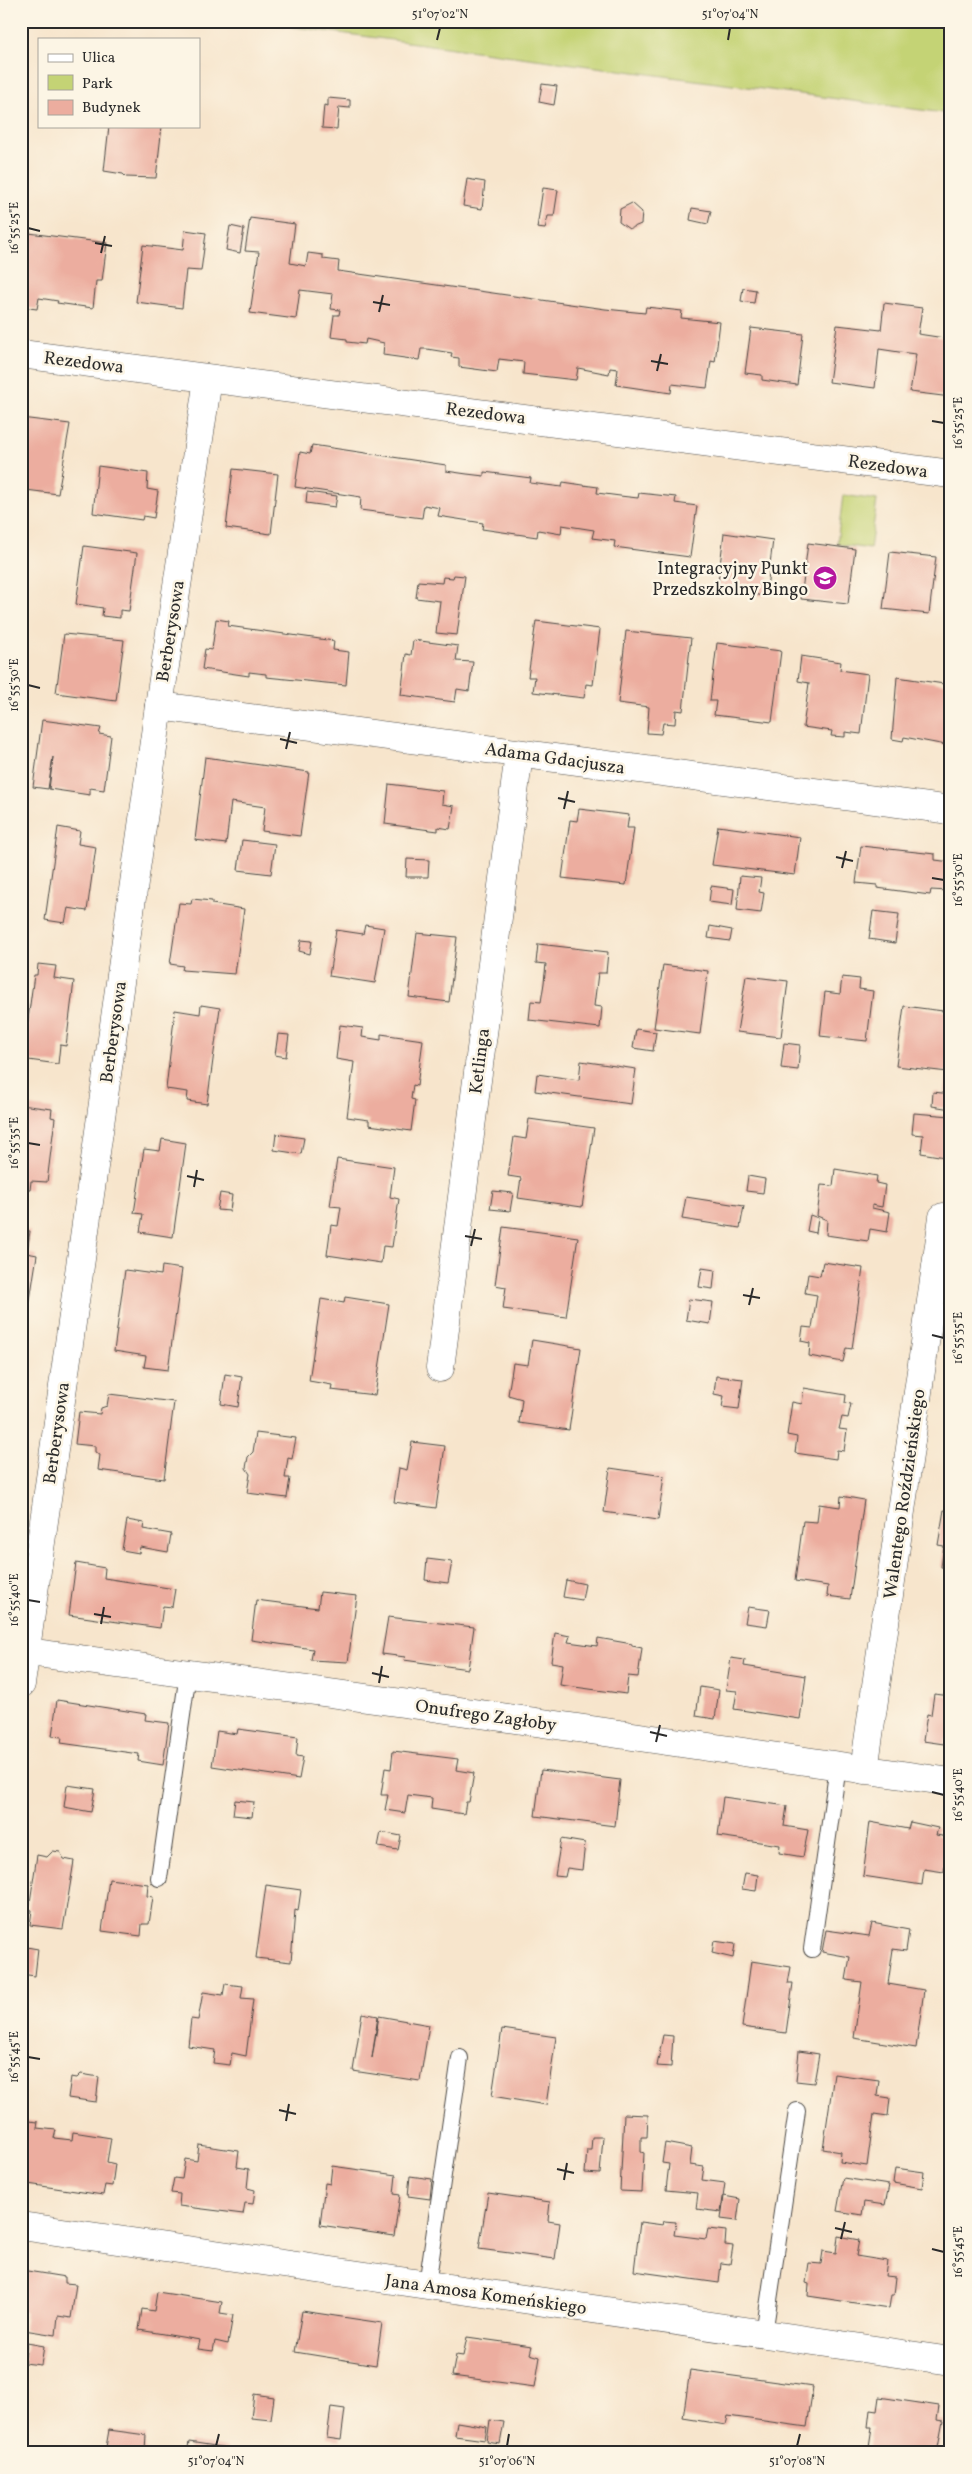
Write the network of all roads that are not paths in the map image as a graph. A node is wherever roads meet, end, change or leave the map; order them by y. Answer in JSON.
{"nodes":[{"id":1,"x":21,"y":354,"type":"edge"},
{"id":2,"x":208,"y":379,"type":"junction"},
{"id":3,"x":951,"y":474,"type":"edge"},
{"id":4,"x":159,"y":706,"type":"junction"},
{"id":5,"x":519,"y":754,"type":"junction"},
{"id":6,"x":951,"y":810,"type":"edge"},
{"id":7,"x":943,"y":1217,"type":"dead end"},
{"id":8,"x":440,"y":1368,"type":"dead end"},
{"id":9,"x":23,"y":1651,"type":"edge"},
{"id":10,"x":188,"y":1674,"type":"junction"},
{"id":11,"x":21,"y":1684,"type":"edge"},
{"id":12,"x":851,"y":1768,"type":"junction"},
{"id":13,"x":951,"y":1782,"type":"edge"},
{"id":14,"x":160,"y":1878,"type":"dead end"},
{"id":15,"x":812,"y":1949,"type":"dead end"},
{"id":16,"x":460,"y":2058,"type":"dead end"},
{"id":17,"x":797,"y":2111,"type":"dead end"},
{"id":18,"x":21,"y":2226,"type":"edge"},
{"id":19,"x":427,"y":2285,"type":"junction"},
{"id":20,"x":764,"y":2334,"type":"junction"},
{"id":21,"x":951,"y":2361,"type":"edge"}],
"edges":[{"from":1,"to":2,"type":"street","name":"Rezedowa"},
{"from":2,"to":3,"type":"street","name":"Rezedowa"},
{"from":2,"to":4,"type":"street","name":"Berberysowa"},
{"from":4,"to":5,"type":"street","name":"Adama Gdacjusza"},
{"from":4,"to":9,"type":"street","name":"Berberysowa"},
{"from":5,"to":6,"type":"street","name":"Adama Gdacjusza"},
{"from":5,"to":8,"type":"street","name":"Ketlinga"},
{"from":7,"to":12,"type":"street","name":"Walentego Roździeńskiego"},
{"from":9,"to":10,"type":"street","name":"Onufrego Zagłoby"},
{"from":9,"to":11,"type":"street","name":"Berberysowa"},
{"from":10,"to":12,"type":"street","name":"Onufrego Zagłoby"},
{"from":10,"to":14,"type":"lane"},
{"from":12,"to":13,"type":"street","name":"Onufrego Zagłoby"},
{"from":12,"to":15,"type":"lane"},
{"from":16,"to":19,"type":"lane"},
{"from":17,"to":20,"type":"lane"},
{"from":18,"to":19,"type":"street","name":"Jana Amosa Komeńskiego"},
{"from":19,"to":20,"type":"street","name":"Jana Amosa Komeńskiego"},
{"from":20,"to":21,"type":"street","name":"Jana Amosa Komeńskiego"}]}
